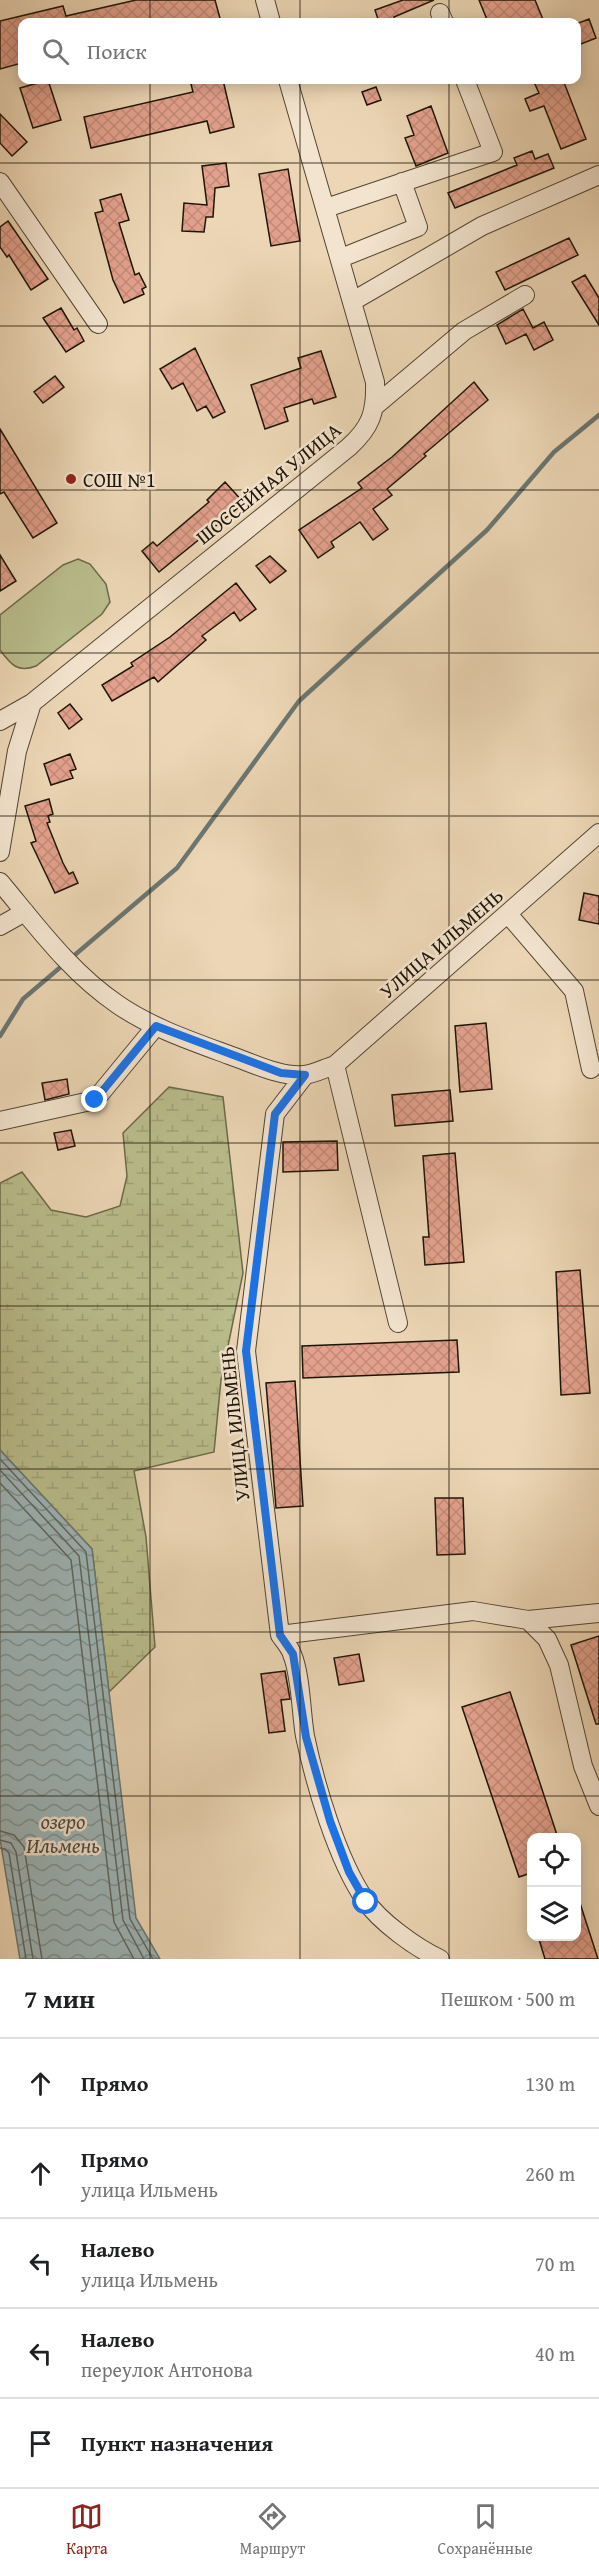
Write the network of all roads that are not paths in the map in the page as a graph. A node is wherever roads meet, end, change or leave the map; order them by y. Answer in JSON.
{"nodes":[{"id":1,"x":265,"y":0,"type":"edge"},
{"id":2,"x":270,"y":18,"type":"edge"},
{"id":3,"x":289,"y":84,"type":"edge"},
{"id":4,"x":466,"y":84,"type":"edge"},
{"id":5,"x":599,"y":176,"type":"edge"},
{"id":6,"x":0,"y":182,"type":"edge"},
{"id":7,"x":402,"y":182,"type":"junction"},
{"id":8,"x":326,"y":208,"type":"junction"},
{"id":9,"x":340,"y":258,"type":"junction"},
{"id":10,"x":525,"y":295,"type":"dead end"},
{"id":11,"x":353,"y":301,"type":"junction"},
{"id":12,"x":98,"y":324,"type":"dead end"},
{"id":13,"x":376,"y":405,"type":"junction"},
{"id":14,"x":32,"y":703,"type":"junction"},
{"id":15,"x":1,"y":719,"type":"edge"},
{"id":16,"x":599,"y":833,"type":"edge"},
{"id":17,"x":0,"y":852,"type":"edge"},
{"id":18,"x":0,"y":882,"type":"edge"},
{"id":19,"x":25,"y":912,"type":"junction"},
{"id":20,"x":508,"y":914,"type":"junction"},
{"id":21,"x":0,"y":926,"type":"edge"},
{"id":22,"x":156,"y":1026,"type":"junction"},
{"id":23,"x":334,"y":1065,"type":"junction"},
{"id":24,"x":591,"y":1069,"type":"dead end"},
{"id":25,"x":305,"y":1075,"type":"junction"},
{"id":26,"x":0,"y":1120,"type":"edge"},
{"id":27,"x":398,"y":1323,"type":"dead end"},
{"id":28,"x":599,"y":1613,"type":"edge"},
{"id":29,"x":528,"y":1620,"type":"junction"},
{"id":30,"x":280,"y":1635,"type":"junction"},
{"id":31,"x":599,"y":1806,"type":"edge"},
{"id":32,"x":440,"y":1959,"type":"edge"}],
"edges":[{"from":1,"to":2,"type":"street"},
{"from":3,"to":8,"type":"street","name":"ШОССЕЙНАЯ УЛИЦА"},
{"from":4,"to":7,"type":"street"},
{"from":5,"to":11,"type":"street"},
{"from":6,"to":12,"type":"street"},
{"from":7,"to":8,"type":"street"},
{"from":7,"to":9,"type":"street"},
{"from":8,"to":9,"type":"street","name":"ШОССЕЙНАЯ УЛИЦА"},
{"from":9,"to":11,"type":"street","name":"ШОССЕЙНАЯ УЛИЦА"},
{"from":10,"to":13,"type":"street"},
{"from":11,"to":13,"type":"street","name":"ШОССЕЙНАЯ УЛИЦА"},
{"from":13,"to":14,"type":"street","name":"ШОССЕЙНАЯ УЛИЦА"},
{"from":14,"to":15,"type":"street","name":"ШОССЕЙНАЯ УЛИЦА"},
{"from":14,"to":17,"type":"street"},
{"from":16,"to":20,"type":"street","name":"УЛИЦА ИЛЬМЕНЬ"},
{"from":18,"to":19,"type":"street","name":"УЛИЦА ИЛЬМЕНЬ"},
{"from":19,"to":21,"type":"street"},
{"from":19,"to":22,"type":"street","name":"УЛИЦА ИЛЬМЕНЬ"},
{"from":20,"to":23,"type":"street","name":"УЛИЦА ИЛЬМЕНЬ"},
{"from":20,"to":24,"type":"street"},
{"from":22,"to":25,"type":"street","name":"УЛИЦА ИЛЬМЕНЬ"},
{"from":22,"to":26,"type":"street"},
{"from":23,"to":25,"type":"street","name":"УЛИЦА ИЛЬМЕНЬ"},
{"from":23,"to":27,"type":"street"},
{"from":25,"to":30,"type":"street","name":"УЛИЦА ИЛЬМЕНЬ"},
{"from":28,"to":29,"type":"street"},
{"from":29,"to":30,"type":"street"},
{"from":29,"to":31,"type":"street"},
{"from":30,"to":32,"type":"street"}]}
